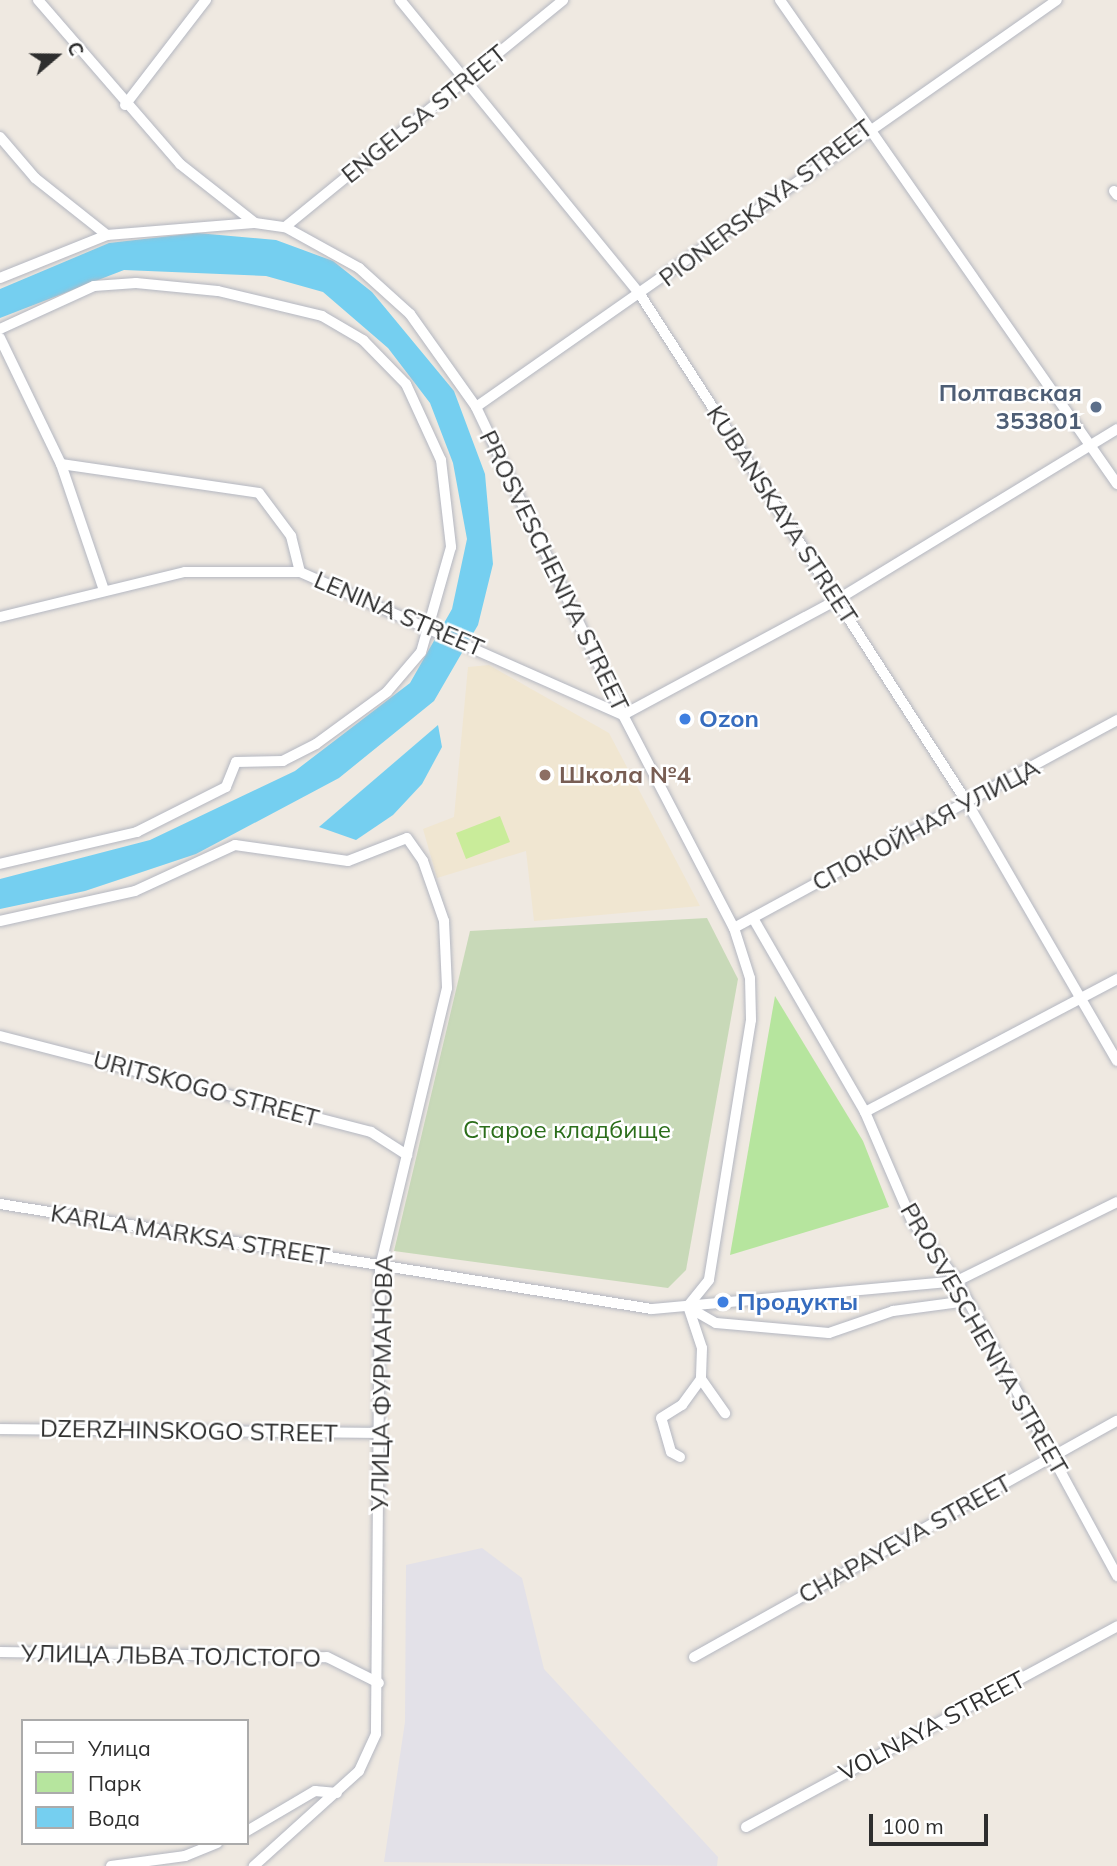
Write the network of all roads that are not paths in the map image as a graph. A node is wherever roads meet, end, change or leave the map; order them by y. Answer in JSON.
{"nodes":[{"id":1,"x":38,"y":0,"type":"edge"},
{"id":2,"x":206,"y":0,"type":"edge"},
{"id":3,"x":400,"y":0,"type":"edge"},
{"id":4,"x":563,"y":0,"type":"edge"},
{"id":5,"x":780,"y":0,"type":"edge"},
{"id":6,"x":1057,"y":0,"type":"edge"},
{"id":7,"x":466,"y":81,"type":"junction"},
{"id":8,"x":125,"y":105,"type":"junction"},
{"id":9,"x":869,"y":126,"type":"junction"},
{"id":10,"x":0,"y":137,"type":"edge"},
{"id":11,"x":255,"y":223,"type":"junction"},
{"id":12,"x":285,"y":228,"type":"junction"},
{"id":13,"x":107,"y":235,"type":"junction"},
{"id":14,"x":0,"y":278,"type":"edge"},
{"id":15,"x":641,"y":296,"type":"junction"},
{"id":16,"x":0,"y":329,"type":"edge"},
{"id":17,"x":0,"y":338,"type":"edge"},
{"id":18,"x":476,"y":407,"type":"junction"},
{"id":19,"x":1117,"y":429,"type":"edge"},
{"id":20,"x":1093,"y":444,"type":"junction"},
{"id":21,"x":61,"y":464,"type":"junction"},
{"id":22,"x":1117,"y":484,"type":"edge"},
{"id":23,"x":300,"y":572,"type":"junction"},
{"id":24,"x":104,"y":590,"type":"junction"},
{"id":25,"x":837,"y":600,"type":"junction"},
{"id":26,"x":0,"y":617,"type":"edge"},
{"id":27,"x":432,"y":627,"type":"junction"},
{"id":28,"x":623,"y":715,"type":"junction"},
{"id":29,"x":1117,"y":720,"type":"edge"},
{"id":30,"x":968,"y":804,"type":"junction"},
{"id":31,"x":0,"y":864,"type":"edge"},
{"id":32,"x":753,"y":918,"type":"junction"},
{"id":33,"x":0,"y":921,"type":"edge"},
{"id":34,"x":734,"y":928,"type":"junction"},
{"id":35,"x":1117,"y":979,"type":"edge"},
{"id":36,"x":1079,"y":999,"type":"junction"},
{"id":37,"x":0,"y":1036,"type":"edge"},
{"id":38,"x":1117,"y":1062,"type":"edge"},
{"id":39,"x":865,"y":1112,"type":"junction"},
{"id":40,"x":407,"y":1155,"type":"junction"},
{"id":41,"x":1117,"y":1202,"type":"edge"},
{"id":42,"x":0,"y":1204,"type":"edge"},
{"id":43,"x":380,"y":1267,"type":"junction"},
{"id":44,"x":957,"y":1281,"type":"junction"},
{"id":45,"x":967,"y":1301,"type":"junction"},
{"id":46,"x":688,"y":1306,"type":"junction"},
{"id":47,"x":701,"y":1379,"type":"junction"},
{"id":48,"x":725,"y":1413,"type":"dead end"},
{"id":49,"x":1117,"y":1421,"type":"edge"},
{"id":50,"x":0,"y":1429,"type":"edge"},
{"id":51,"x":379,"y":1433,"type":"junction"},
{"id":52,"x":680,"y":1457,"type":"dead end"},
{"id":53,"x":1052,"y":1457,"type":"junction"},
{"id":54,"x":1117,"y":1576,"type":"edge"},
{"id":55,"x":1117,"y":1626,"type":"edge"},
{"id":56,"x":0,"y":1652,"type":"edge"},
{"id":57,"x":694,"y":1657,"type":"dead end"},
{"id":58,"x":379,"y":1683,"type":"junction"},
{"id":59,"x":337,"y":1793,"type":"junction"},
{"id":60,"x":746,"y":1827,"type":"dead end"},
{"id":61,"x":248,"y":1830,"type":"edge"},
{"id":62,"x":212,"y":1845,"type":"edge"},
{"id":63,"x":111,"y":1866,"type":"edge"},
{"id":64,"x":254,"y":1866,"type":"edge"}],
"edges":[{"from":1,"to":8,"type":"street","name":"PROSVESCHENIYA STREET"},
{"from":2,"to":8,"type":"street"},
{"from":3,"to":7,"type":"street","name":"KUBANSKAYA STREET"},
{"from":4,"to":7,"type":"street","name":"ENGELSA STREET"},
{"from":5,"to":9,"type":"street"},
{"from":6,"to":9,"type":"street","name":"PIONERSKAYA STREET"},
{"from":7,"to":12,"type":"street","name":"ENGELSA STREET"},
{"from":7,"to":15,"type":"street","name":"KUBANSKAYA STREET"},
{"from":8,"to":11,"type":"street","name":"PROSVESCHENIYA STREET"},
{"from":9,"to":15,"type":"street","name":"PIONERSKAYA STREET"},
{"from":9,"to":20,"type":"street"},
{"from":10,"to":13,"type":"street"},
{"from":11,"to":12,"type":"street","name":"PROSVESCHENIYA STREET"},
{"from":11,"to":13,"type":"street"},
{"from":12,"to":18,"type":"street","name":"PROSVESCHENIYA STREET"},
{"from":13,"to":14,"type":"street"},
{"from":15,"to":18,"type":"street","name":"PIONERSKAYA STREET"},
{"from":15,"to":25,"type":"street","name":"KUBANSKAYA STREET"},
{"from":16,"to":27,"type":"street"},
{"from":17,"to":21,"type":"street"},
{"from":18,"to":28,"type":"street","name":"PROSVESCHENIYA STREET"},
{"from":19,"to":20,"type":"street"},
{"from":20,"to":22,"type":"street"},
{"from":20,"to":25,"type":"street"},
{"from":21,"to":23,"type":"street"},
{"from":21,"to":24,"type":"street"},
{"from":23,"to":24,"type":"street","name":"LENINA STREET"},
{"from":23,"to":27,"type":"street","name":"LENINA STREET"},
{"from":24,"to":26,"type":"street","name":"LENINA STREET"},
{"from":25,"to":28,"type":"street"},
{"from":25,"to":30,"type":"street","name":"KUBANSKAYA STREET"},
{"from":27,"to":28,"type":"street","name":"LENINA STREET"},
{"from":27,"to":31,"type":"street"},
{"from":28,"to":34,"type":"street","name":"PROSVESCHENIYA STREET"},
{"from":29,"to":30,"type":"street","name":"СПОКОЙНАЯ УЛИЦА"},
{"from":30,"to":32,"type":"street","name":"СПОКОЙНАЯ УЛИЦА"},
{"from":30,"to":36,"type":"street","name":"KUBANSKAYA STREET"},
{"from":32,"to":34,"type":"street","name":"СПОКОЙНАЯ УЛИЦА"},
{"from":32,"to":39,"type":"street","name":"PROSVESCHENIYA STREET"},
{"from":33,"to":40,"type":"street","name":"УЛИЦА ФУРМАНОВА"},
{"from":34,"to":46,"type":"street","name":"PROSVESCHENIYA STREET"},
{"from":35,"to":36,"type":"street"},
{"from":36,"to":38,"type":"street","name":"KUBANSKAYA STREET"},
{"from":36,"to":39,"type":"street"},
{"from":37,"to":40,"type":"street","name":"URITSKOGO STREET"},
{"from":39,"to":44,"type":"street","name":"PROSVESCHENIYA STREET"},
{"from":40,"to":43,"type":"street","name":"УЛИЦА ФУРМАНОВА"},
{"from":41,"to":44,"type":"street"},
{"from":42,"to":43,"type":"street","name":"KARLA MARKSA STREET"},
{"from":43,"to":46,"type":"street","name":"KARLA MARKSA STREET"},
{"from":43,"to":51,"type":"street","name":"УЛИЦА ФУРМАНОВА"},
{"from":44,"to":45,"type":"street","name":"PROSVESCHENIYA STREET"},
{"from":44,"to":46,"type":"street","name":"KARLA MARKSA STREET"},
{"from":45,"to":46,"type":"street"},
{"from":45,"to":53,"type":"street","name":"PROSVESCHENIYA STREET"},
{"from":46,"to":47,"type":"street"},
{"from":47,"to":48,"type":"street"},
{"from":47,"to":52,"type":"street"},
{"from":49,"to":53,"type":"street","name":"CHAPAYEVA STREET"},
{"from":50,"to":51,"type":"street","name":"DZERZHINSKOGO STREET"},
{"from":51,"to":58,"type":"street","name":"УЛИЦА ФУРМАНОВА"},
{"from":53,"to":54,"type":"street","name":"PROSVESCHENIYA STREET"},
{"from":53,"to":57,"type":"street","name":"CHAPAYEVA STREET"},
{"from":55,"to":60,"type":"street","name":"VOLNAYA STREET"},
{"from":56,"to":58,"type":"street","name":"УЛИЦА ЛЬВА ТОЛСТОГО"},
{"from":58,"to":59,"type":"street","name":"УЛИЦА ФУРМАНОВА"},
{"from":59,"to":61,"type":"street"},
{"from":59,"to":64,"type":"street"},
{"from":62,"to":63,"type":"street"}]}
